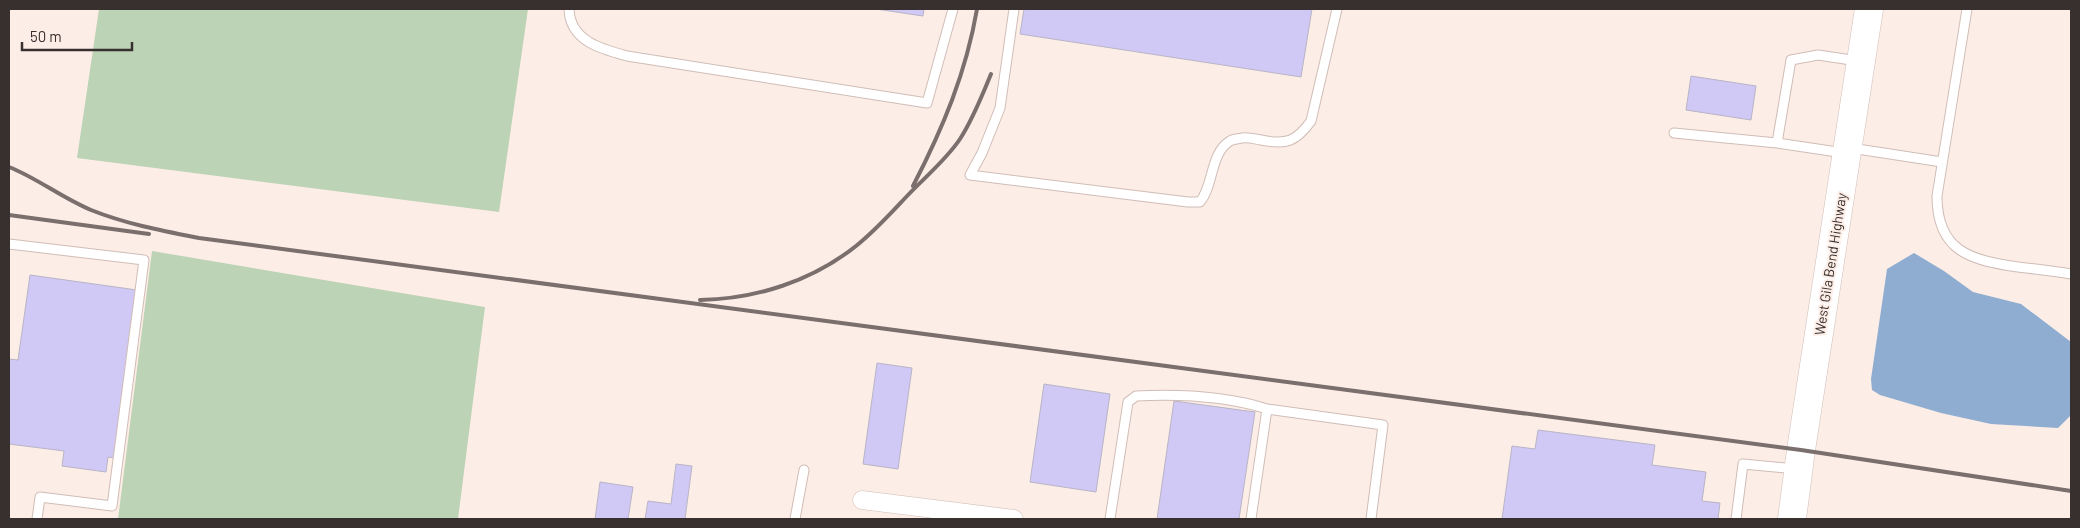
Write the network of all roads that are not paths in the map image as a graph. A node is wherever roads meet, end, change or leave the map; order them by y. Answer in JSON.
{"nodes":[{"id":1,"x":569,"y":9,"type":"edge"},
{"id":2,"x":953,"y":9,"type":"edge"},
{"id":3,"x":1014,"y":9,"type":"edge"},
{"id":4,"x":1337,"y":9,"type":"edge"},
{"id":5,"x":1869,"y":9,"type":"edge"},
{"id":6,"x":1967,"y":9,"type":"edge"},
{"id":7,"x":1861,"y":62,"type":"junction"},
{"id":8,"x":1674,"y":133,"type":"dead end"},
{"id":9,"x":1777,"y":143,"type":"junction"},
{"id":10,"x":1847,"y":150,"type":"junction"},
{"id":11,"x":1942,"y":162,"type":"junction"},
{"id":12,"x":9,"y":244,"type":"edge"},
{"id":13,"x":2071,"y":274,"type":"edge"},
{"id":14,"x":1267,"y":409,"type":"junction"},
{"id":15,"x":1799,"y":469,"type":"junction"},
{"id":16,"x":804,"y":470,"type":"dead end"},
{"id":17,"x":862,"y":500,"type":"dead end"},
{"id":18,"x":37,"y":519,"type":"edge"},
{"id":19,"x":795,"y":519,"type":"edge"},
{"id":20,"x":1014,"y":519,"type":"edge"},
{"id":21,"x":1110,"y":519,"type":"edge"},
{"id":22,"x":1251,"y":519,"type":"edge"},
{"id":23,"x":1371,"y":519,"type":"edge"},
{"id":24,"x":1736,"y":519,"type":"edge"},
{"id":25,"x":1792,"y":519,"type":"edge"}],
"edges":[{"from":1,"to":2,"type":"lane"},
{"from":3,"to":4,"type":"lane"},
{"from":5,"to":7,"type":"main road","name":"West Gila Bend Highway"},
{"from":6,"to":11,"type":"lane"},
{"from":7,"to":9,"type":"lane"},
{"from":7,"to":10,"type":"main road","name":"West Gila Bend Highway"},
{"from":8,"to":9,"type":"lane"},
{"from":9,"to":10,"type":"lane"},
{"from":10,"to":11,"type":"lane"},
{"from":10,"to":15,"type":"main road","name":"West Gila Bend Highway"},
{"from":11,"to":13,"type":"lane"},
{"from":12,"to":18,"type":"lane"},
{"from":14,"to":21,"type":"lane"},
{"from":14,"to":22,"type":"lane"},
{"from":14,"to":23,"type":"lane"},
{"from":15,"to":24,"type":"lane"},
{"from":15,"to":25,"type":"main road","name":"West Gila Bend Highway"},
{"from":16,"to":19,"type":"lane"},
{"from":17,"to":20,"type":"street"}]}
